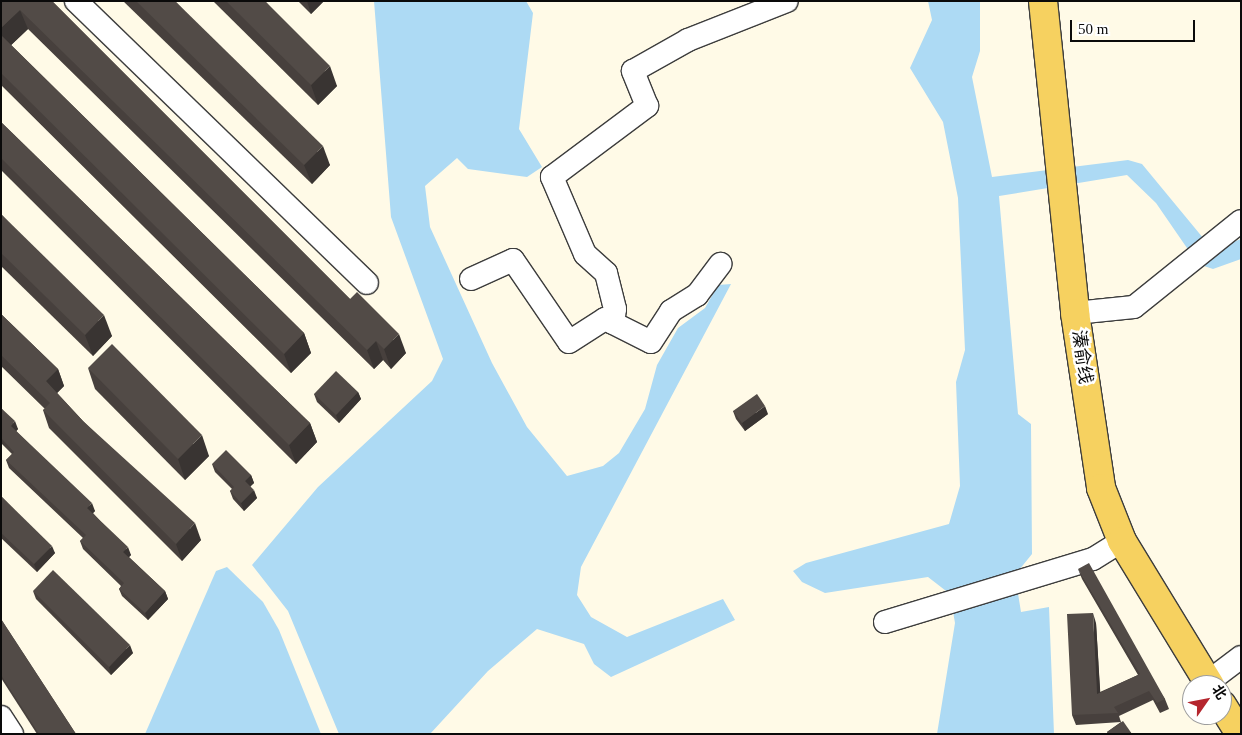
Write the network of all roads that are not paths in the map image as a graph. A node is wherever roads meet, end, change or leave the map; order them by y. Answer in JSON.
{"nodes":[{"id":1,"x":76,"y":1,"type":"edge"},
{"id":2,"x":787,"y":1,"type":"edge"},
{"id":3,"x":1043,"y":1,"type":"edge"},
{"id":4,"x":1241,"y":221,"type":"edge"},
{"id":5,"x":720,"y":264,"type":"dead end"},
{"id":6,"x":471,"y":278,"type":"dead end"},
{"id":7,"x":367,"y":283,"type":"dead end"},
{"id":8,"x":1075,"y":313,"type":"junction"},
{"id":9,"x":613,"y":323,"type":"junction"},
{"id":10,"x":1122,"y":541,"type":"junction"},
{"id":11,"x":885,"y":622,"type":"dead end"},
{"id":12,"x":1241,"y":657,"type":"edge"},
{"id":13,"x":1204,"y":675,"type":"edge"},
{"id":14,"x":1219,"y":675,"type":"edge"},
{"id":15,"x":1,"y":717,"type":"edge"},
{"id":16,"x":1232,"y":721,"type":"edge"},
{"id":17,"x":12,"y":734,"type":"edge"},
{"id":18,"x":1240,"y":734,"type":"edge"}],
"edges":[{"from":1,"to":7,"type":"street"},
{"from":2,"to":9,"type":"street"},
{"from":3,"to":8,"type":"main road","name":"溱俞线"},
{"from":4,"to":8,"type":"street"},
{"from":5,"to":9,"type":"street"},
{"from":6,"to":9,"type":"street"},
{"from":8,"to":10,"type":"main road","name":"溱俞线"},
{"from":10,"to":11,"type":"street"},
{"from":10,"to":13,"type":"main road","name":"溱俞线"},
{"from":12,"to":14,"type":"street"},
{"from":15,"to":17,"type":"street"},
{"from":16,"to":18,"type":"main road"}]}
